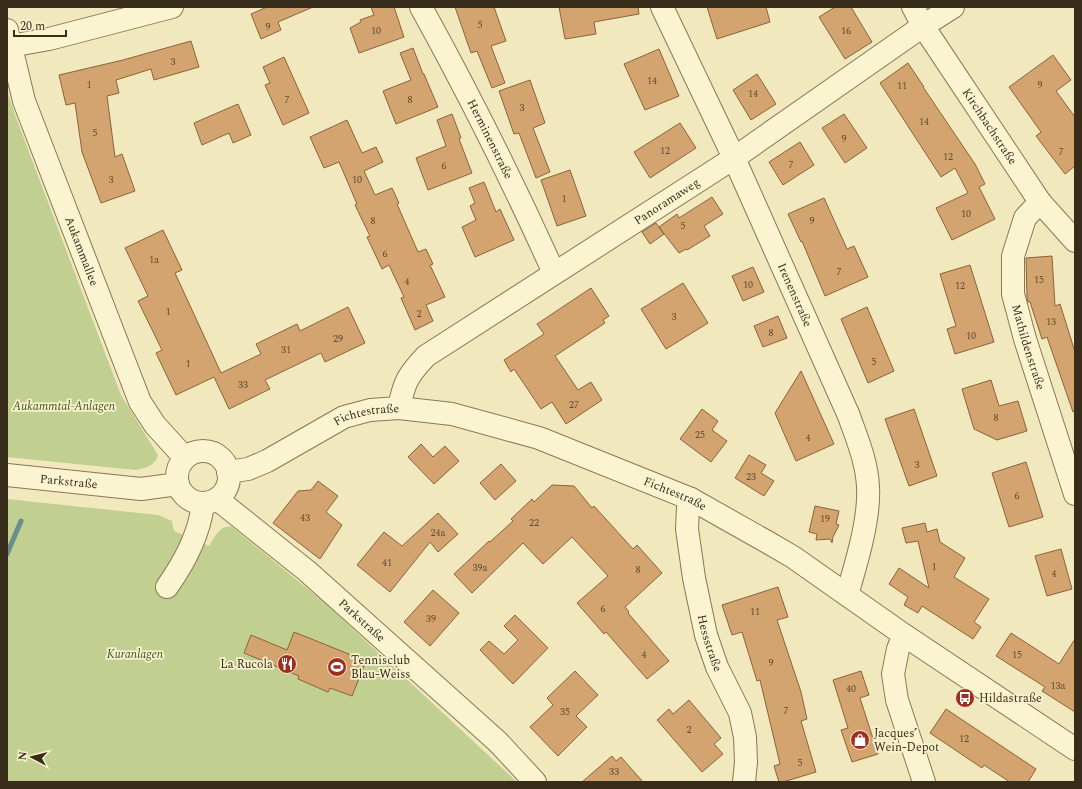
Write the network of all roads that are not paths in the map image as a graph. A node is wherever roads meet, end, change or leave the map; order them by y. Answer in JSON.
{"nodes":[{"id":1,"x":172,"y":7,"type":"edge"},
{"id":2,"x":421,"y":7,"type":"edge"},
{"id":3,"x":662,"y":7,"type":"edge"},
{"id":4,"x":913,"y":7,"type":"edge"},
{"id":5,"x":953,"y":7,"type":"edge"},
{"id":6,"x":923,"y":26,"type":"junction"},
{"id":7,"x":8,"y":38,"type":"edge"},
{"id":8,"x":734,"y":158,"type":"junction"},
{"id":9,"x":1040,"y":202,"type":"junction"},
{"id":10,"x":1075,"y":240,"type":"edge"},
{"id":11,"x":554,"y":273,"type":"junction"},
{"id":12,"x":399,"y":408,"type":"junction"},
{"id":13,"x":185,"y":458,"type":"junction"},
{"id":14,"x":228,"y":472,"type":"junction"},
{"id":15,"x":7,"y":475,"type":"edge"},
{"id":16,"x":178,"y":484,"type":"junction"},
{"id":17,"x":1075,"y":494,"type":"edge"},
{"id":18,"x":690,"y":499,"type":"junction"},
{"id":19,"x":210,"y":501,"type":"junction"},
{"id":20,"x":167,"y":587,"type":"dead end"},
{"id":21,"x":847,"y":595,"type":"junction"},
{"id":22,"x":904,"y":635,"type":"junction"},
{"id":23,"x":1075,"y":749,"type":"edge"},
{"id":24,"x":535,"y":782,"type":"edge"},
{"id":25,"x":744,"y":782,"type":"edge"},
{"id":26,"x":924,"y":782,"type":"edge"}],
"edges":[{"from":1,"to":7,"type":"street"},
{"from":2,"to":11,"type":"street","name":"Herminenstraße"},
{"from":3,"to":8,"type":"street","name":"Irenenstraße"},
{"from":4,"to":6,"type":"street","name":"Kirchbachstraße"},
{"from":5,"to":6,"type":"street","name":"Panoramaweg"},
{"from":6,"to":8,"type":"street","name":"Panoramaweg"},
{"from":6,"to":9,"type":"street","name":"Kirchbachstraße"},
{"from":7,"to":13,"type":"street","name":"Aukammallee"},
{"from":8,"to":11,"type":"street","name":"Panoramaweg"},
{"from":8,"to":21,"type":"street","name":"Irenenstraße"},
{"from":9,"to":10,"type":"street","name":"Kirchbachstraße"},
{"from":9,"to":17,"type":"street","name":"Mathildenstraße"},
{"from":11,"to":12,"type":"street","name":"Panoramaweg"},
{"from":12,"to":14,"type":"street","name":"Fichtestraße"},
{"from":12,"to":18,"type":"street","name":"Fichtestraße"},
{"from":13,"to":14,"type":"street"},
{"from":13,"to":16,"type":"street"},
{"from":14,"to":19,"type":"street"},
{"from":15,"to":16,"type":"street","name":"Parkstraße"},
{"from":16,"to":19,"type":"street"},
{"from":18,"to":21,"type":"street","name":"Fichtestraße"},
{"from":18,"to":25,"type":"street","name":"Hessstraße"},
{"from":19,"to":20,"type":"street"},
{"from":19,"to":24,"type":"street","name":"Parkstraße"},
{"from":21,"to":22,"type":"street","name":"Fichtestraße"},
{"from":22,"to":23,"type":"street","name":"Fichtestraße"},
{"from":22,"to":26,"type":"street"}]}
